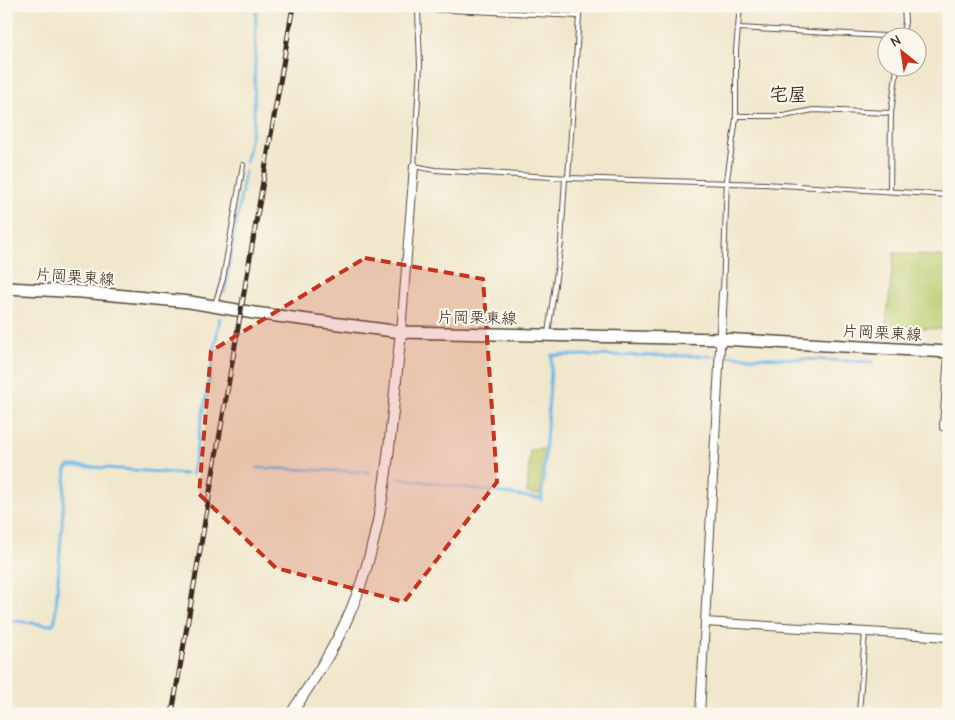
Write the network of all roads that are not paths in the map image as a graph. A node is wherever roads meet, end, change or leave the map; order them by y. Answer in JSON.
{"nodes":[{"id":1,"x":246,"y":6,"type":"edge"},
{"id":2,"x":257,"y":6,"type":"edge"},
{"id":3,"x":361,"y":6,"type":"edge"},
{"id":4,"x":579,"y":6,"type":"edge"},
{"id":5,"x":740,"y":6,"type":"edge"},
{"id":6,"x":904,"y":6,"type":"edge"},
{"id":7,"x":418,"y":10,"type":"junction"},
{"id":8,"x":579,"y":16,"type":"junction"},
{"id":9,"x":739,"y":28,"type":"junction"},
{"id":10,"x":904,"y":28,"type":"edge"},
{"id":11,"x":878,"y":36,"type":"edge"},
{"id":12,"x":896,"y":78,"type":"edge"},
{"id":13,"x":891,"y":114,"type":"junction"},
{"id":14,"x":736,"y":116,"type":"junction"},
{"id":15,"x":243,"y":164,"type":"dead end"},
{"id":16,"x":414,"y":166,"type":"junction"},
{"id":17,"x":566,"y":178,"type":"junction"},
{"id":18,"x":727,"y":183,"type":"junction"},
{"id":19,"x":890,"y":190,"type":"junction"},
{"id":20,"x":949,"y":195,"type":"edge"},
{"id":21,"x":6,"y":288,"type":"edge"},
{"id":22,"x":723,"y":293,"type":"joint"},
{"id":23,"x":214,"y":306,"type":"junction"},
{"id":24,"x":401,"y":332,"type":"junction"},
{"id":25,"x":548,"y":335,"type":"junction"},
{"id":26,"x":721,"y":339,"type":"junction"},
{"id":27,"x":948,"y":352,"type":"edge"},
{"id":28,"x":949,"y":429,"type":"edge"},
{"id":29,"x":704,"y":622,"type":"junction"},
{"id":30,"x":865,"y":632,"type":"junction"},
{"id":31,"x":949,"y":637,"type":"edge"},
{"id":32,"x":291,"y":714,"type":"edge"},
{"id":33,"x":700,"y":714,"type":"edge"},
{"id":34,"x":859,"y":714,"type":"edge"}],
"edges":[{"from":1,"to":2,"type":"lane"},
{"from":3,"to":7,"type":"lane"},
{"from":4,"to":8,"type":"lane"},
{"from":5,"to":9,"type":"lane"},
{"from":6,"to":10,"type":"lane"},
{"from":7,"to":8,"type":"lane"},
{"from":7,"to":16,"type":"lane"},
{"from":8,"to":17,"type":"lane"},
{"from":9,"to":11,"type":"lane"},
{"from":9,"to":14,"type":"lane"},
{"from":12,"to":13,"type":"lane"},
{"from":13,"to":14,"type":"lane"},
{"from":13,"to":19,"type":"lane"},
{"from":14,"to":18,"type":"lane"},
{"from":15,"to":23,"type":"lane"},
{"from":16,"to":17,"type":"lane"},
{"from":16,"to":24,"type":"street"},
{"from":17,"to":18,"type":"lane"},
{"from":17,"to":25,"type":"lane"},
{"from":18,"to":19,"type":"lane"},
{"from":18,"to":22,"type":"lane"},
{"from":19,"to":20,"type":"lane"},
{"from":21,"to":23,"type":"main road","name":"片岡栗東線"},
{"from":22,"to":26,"type":"street"},
{"from":23,"to":24,"type":"main road","name":"片岡栗東線"},
{"from":24,"to":25,"type":"main road","name":"片岡栗東線"},
{"from":24,"to":32,"type":"street"},
{"from":25,"to":26,"type":"main road","name":"片岡栗東線"},
{"from":26,"to":27,"type":"main road","name":"片岡栗東線"},
{"from":26,"to":29,"type":"street"},
{"from":27,"to":28,"type":"lane"},
{"from":29,"to":30,"type":"street"},
{"from":29,"to":33,"type":"street"},
{"from":30,"to":31,"type":"street"},
{"from":30,"to":34,"type":"lane"}]}
